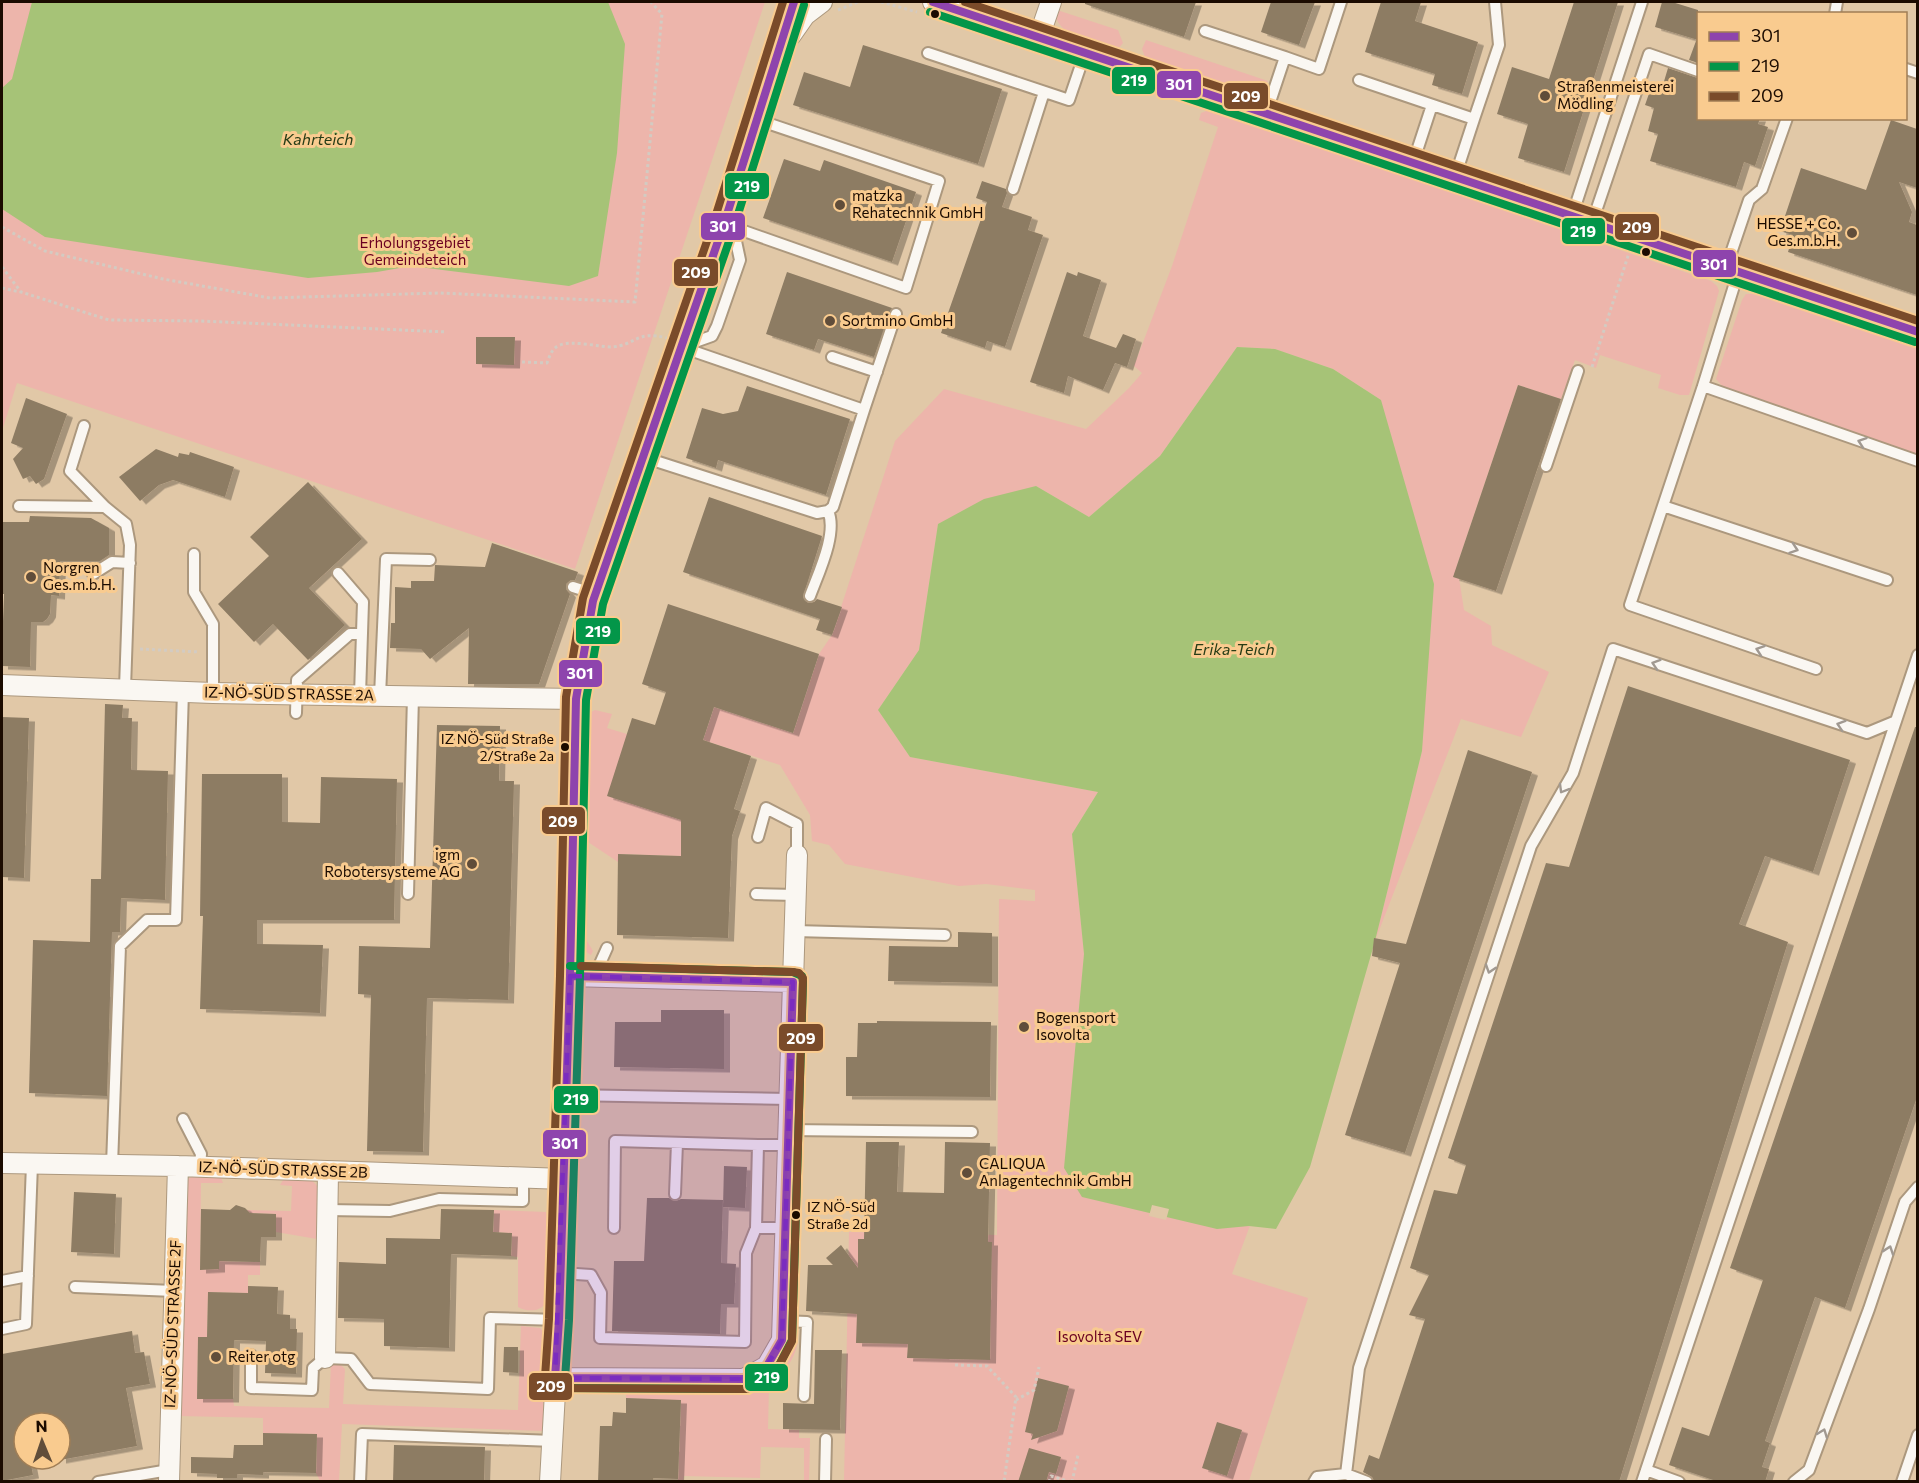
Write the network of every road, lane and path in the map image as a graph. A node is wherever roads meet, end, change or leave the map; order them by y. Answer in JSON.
{"nodes":[{"id":1,"x":651,"y":2,"type":"edge"},
{"id":2,"x":794,"y":2,"type":"edge"},
{"id":3,"x":822,"y":2,"type":"edge"},
{"id":4,"x":933,"y":2,"type":"edge"},
{"id":5,"x":1049,"y":2,"type":"edge"},
{"id":6,"x":1341,"y":2,"type":"edge"},
{"id":7,"x":1495,"y":2,"type":"edge"},
{"id":8,"x":1642,"y":2,"type":"edge"},
{"id":9,"x":1205,"y":31,"type":"dead end"},
{"id":10,"x":1039,"y":37,"type":"junction"},
{"id":11,"x":780,"y":49,"type":"junction"},
{"id":12,"x":928,"y":53,"type":"dead end"},
{"id":13,"x":1085,"y":53,"type":"junction"},
{"id":14,"x":1285,"y":57,"type":"junction"},
{"id":15,"x":1697,"y":71,"type":"edge"},
{"id":16,"x":1359,"y":80,"type":"dead end"},
{"id":17,"x":1044,"y":92,"type":"junction"},
{"id":18,"x":1432,"y":105,"type":"junction"},
{"id":19,"x":1266,"y":114,"type":"junction"},
{"id":20,"x":1474,"y":119,"type":"junction"},
{"id":21,"x":758,"y":120,"type":"junction"},
{"id":22,"x":1786,"y":120,"type":"edge"},
{"id":23,"x":1413,"y":163,"type":"junction"},
{"id":24,"x":1455,"y":177,"type":"junction"},
{"id":25,"x":1013,"y":189,"type":"dead end"},
{"id":26,"x":1572,"y":216,"type":"junction"},
{"id":27,"x":1592,"y":223,"type":"junction"},
{"id":28,"x":728,"y":226,"type":"junction"},
{"id":29,"x":2,"y":227,"type":"edge"},
{"id":30,"x":1634,"y":237,"type":"junction"},
{"id":31,"x":2,"y":267,"type":"edge"},
{"id":32,"x":1732,"y":270,"type":"junction"},
{"id":33,"x":2,"y":288,"type":"edge"},
{"id":34,"x":21,"y":292,"type":"junction"},
{"id":35,"x":896,"y":314,"type":"dead end"},
{"id":36,"x":447,"y":332,"type":"dead end"},
{"id":37,"x":1917,"y":332,"type":"edge"},
{"id":38,"x":682,"y":345,"type":"junction"},
{"id":39,"x":832,"y":357,"type":"dead end"},
{"id":40,"x":522,"y":362,"type":"dead end"},
{"id":41,"x":1578,"y":371,"type":"dead end"},
{"id":42,"x":877,"y":372,"type":"junction"},
{"id":43,"x":1589,"y":375,"type":"dead end"},
{"id":44,"x":1703,"y":386,"type":"junction"},
{"id":45,"x":864,"y":410,"type":"junction"},
{"id":46,"x":84,"y":426,"type":"dead end"},
{"id":47,"x":643,"y":457,"type":"junction"},
{"id":48,"x":1917,"y":461,"type":"edge"},
{"id":49,"x":1546,"y":466,"type":"dead end"},
{"id":50,"x":18,"y":506,"type":"dead end"},
{"id":51,"x":1663,"y":506,"type":"junction"},
{"id":52,"x":105,"y":507,"type":"junction"},
{"id":53,"x":828,"y":512,"type":"junction"},
{"id":54,"x":194,"y":554,"type":"dead end"},
{"id":55,"x":430,"y":560,"type":"dead end"},
{"id":56,"x":130,"y":563,"type":"junction"},
{"id":57,"x":338,"y":573,"type":"dead end"},
{"id":58,"x":93,"y":574,"type":"dead end"},
{"id":59,"x":1887,"y":580,"type":"dead end"},
{"id":60,"x":573,"y":587,"type":"dead end"},
{"id":61,"x":595,"y":594,"type":"junction"},
{"id":62,"x":810,"y":597,"type":"dead end"},
{"id":63,"x":362,"y":634,"type":"junction"},
{"id":64,"x":127,"y":648,"type":"junction"},
{"id":65,"x":213,"y":653,"type":"junction"},
{"id":66,"x":1917,"y":655,"type":"edge"},
{"id":67,"x":1816,"y":669,"type":"dead end"},
{"id":68,"x":2,"y":685,"type":"edge"},
{"id":69,"x":125,"y":688,"type":"junction"},
{"id":70,"x":183,"y":691,"type":"junction"},
{"id":71,"x":213,"y":693,"type":"junction"},
{"id":72,"x":360,"y":695,"type":"junction"},
{"id":73,"x":380,"y":696,"type":"junction"},
{"id":74,"x":413,"y":696,"type":"junction"},
{"id":75,"x":576,"y":699,"type":"junction"},
{"id":76,"x":296,"y":704,"type":"junction"},
{"id":77,"x":1896,"y":721,"type":"junction"},
{"id":78,"x":758,"y":837,"type":"dead end"},
{"id":79,"x":797,"y":855,"type":"joint"},
{"id":80,"x":408,"y":894,"type":"dead end"},
{"id":81,"x":756,"y":894,"type":"dead end"},
{"id":82,"x":796,"y":895,"type":"junction"},
{"id":83,"x":795,"y":931,"type":"junction"},
{"id":84,"x":945,"y":935,"type":"dead end"},
{"id":85,"x":607,"y":948,"type":"dead end"},
{"id":86,"x":570,"y":976,"type":"junction"},
{"id":87,"x":594,"y":977,"type":"junction"},
{"id":88,"x":793,"y":982,"type":"junction"},
{"id":89,"x":567,"y":1095,"type":"junction"},
{"id":90,"x":789,"y":1098,"type":"junction"},
{"id":91,"x":183,"y":1119,"type":"dead end"},
{"id":92,"x":972,"y":1132,"type":"dead end"},
{"id":93,"x":788,"y":1137,"type":"junction"},
{"id":94,"x":677,"y":1143,"type":"junction"},
{"id":95,"x":758,"y":1145,"type":"junction"},
{"id":96,"x":2,"y":1163,"type":"edge"},
{"id":97,"x":32,"y":1164,"type":"junction"},
{"id":98,"x":112,"y":1165,"type":"junction"},
{"id":99,"x":178,"y":1166,"type":"junction"},
{"id":100,"x":200,"y":1167,"type":"junction"},
{"id":101,"x":328,"y":1172,"type":"junction"},
{"id":102,"x":523,"y":1178,"type":"junction"},
{"id":103,"x":564,"y":1179,"type":"junction"},
{"id":104,"x":1917,"y":1187,"type":"edge"},
{"id":105,"x":675,"y":1194,"type":"dead end"},
{"id":106,"x":327,"y":1210,"type":"junction"},
{"id":107,"x":614,"y":1228,"type":"dead end"},
{"id":108,"x":756,"y":1228,"type":"junction"},
{"id":109,"x":785,"y":1228,"type":"junction"},
{"id":110,"x":561,"y":1273,"type":"junction"},
{"id":111,"x":28,"y":1276,"type":"junction"},
{"id":112,"x":2,"y":1281,"type":"edge"},
{"id":113,"x":75,"y":1287,"type":"dead end"},
{"id":114,"x":174,"y":1291,"type":"junction"},
{"id":115,"x":559,"y":1320,"type":"junction"},
{"id":116,"x":782,"y":1321,"type":"junction"},
{"id":117,"x":2,"y":1329,"type":"edge"},
{"id":118,"x":251,"y":1355,"type":"dead end"},
{"id":119,"x":325,"y":1358,"type":"junction"},
{"id":120,"x":955,"y":1365,"type":"dead end"},
{"id":121,"x":1039,"y":1367,"type":"dead end"},
{"id":122,"x":555,"y":1378,"type":"junction"},
{"id":123,"x":804,"y":1396,"type":"dead end"},
{"id":124,"x":1016,"y":1400,"type":"junction"},
{"id":125,"x":1917,"y":1435,"type":"edge"},
{"id":126,"x":826,"y":1439,"type":"dead end"},
{"id":127,"x":553,"y":1441,"type":"junction"},
{"id":128,"x":1078,"y":1455,"type":"dead end"},
{"id":129,"x":1646,"y":1470,"type":"junction"},
{"id":130,"x":1346,"y":1474,"type":"junction"},
{"id":131,"x":169,"y":1476,"type":"edge"},
{"id":132,"x":1906,"y":1481,"type":"edge"},
{"id":133,"x":98,"y":1482,"type":"edge"},
{"id":134,"x":360,"y":1482,"type":"edge"},
{"id":135,"x":550,"y":1482,"type":"edge"},
{"id":136,"x":825,"y":1482,"type":"edge"},
{"id":137,"x":1004,"y":1482,"type":"edge"},
{"id":138,"x":1049,"y":1482,"type":"edge"},
{"id":139,"x":1071,"y":1482,"type":"edge"},
{"id":140,"x":1314,"y":1482,"type":"edge"},
{"id":141,"x":1367,"y":1482,"type":"edge"},
{"id":142,"x":1642,"y":1482,"type":"edge"},
{"id":143,"x":1679,"y":1482,"type":"edge"},
{"id":144,"x":1794,"y":1482,"type":"edge"}],
"edges":[{"from":1,"to":29,"type":"path"},
{"from":2,"to":11,"type":"street"},
{"from":3,"to":11,"type":"street"},
{"from":4,"to":10,"type":"street"},
{"from":5,"to":10,"type":"street"},
{"from":6,"to":14,"type":"lane"},
{"from":7,"to":20,"type":"lane"},
{"from":8,"to":26,"type":"lane"},
{"from":9,"to":14,"type":"lane"},
{"from":10,"to":13,"type":"street"},
{"from":11,"to":21,"type":"street"},
{"from":12,"to":17,"type":"lane"},
{"from":13,"to":17,"type":"lane"},
{"from":13,"to":19,"type":"street"},
{"from":14,"to":19,"type":"lane"},
{"from":15,"to":27,"type":"lane"},
{"from":16,"to":18,"type":"lane"},
{"from":17,"to":25,"type":"lane"},
{"from":18,"to":20,"type":"lane"},
{"from":18,"to":23,"type":"lane"},
{"from":19,"to":23,"type":"street"},
{"from":20,"to":24,"type":"lane"},
{"from":21,"to":28,"type":"street"},
{"from":21,"to":28,"type":"lane"},
{"from":22,"to":32,"type":"lane"},
{"from":23,"to":24,"type":"street"},
{"from":24,"to":26,"type":"street"},
{"from":26,"to":27,"type":"street"},
{"from":27,"to":30,"type":"street"},
{"from":28,"to":38,"type":"street"},
{"from":28,"to":38,"type":"lane"},
{"from":30,"to":32,"type":"street"},
{"from":30,"to":43,"type":"path"},
{"from":31,"to":34,"type":"path"},
{"from":32,"to":37,"type":"street"},
{"from":32,"to":44,"type":"lane"},
{"from":33,"to":34,"type":"path"},
{"from":34,"to":36,"type":"path"},
{"from":35,"to":42,"type":"lane"},
{"from":38,"to":40,"type":"path"},
{"from":38,"to":45,"type":"lane"},
{"from":38,"to":47,"type":"street"},
{"from":39,"to":42,"type":"lane"},
{"from":41,"to":49,"type":"lane"},
{"from":42,"to":45,"type":"lane"},
{"from":48,"to":44,"type":"lane","one_way":true},
{"from":44,"to":51,"type":"lane"},
{"from":45,"to":53,"type":"lane"},
{"from":46,"to":52,"type":"lane"},
{"from":47,"to":53,"type":"lane"},
{"from":47,"to":61,"type":"street"},
{"from":50,"to":52,"type":"lane"},
{"from":51,"to":59,"type":"lane","one_way":true},
{"from":67,"to":51,"type":"lane","one_way":true},
{"from":52,"to":56,"type":"lane"},
{"from":53,"to":62,"type":"lane"},
{"from":54,"to":65,"type":"lane"},
{"from":55,"to":73,"type":"lane"},
{"from":56,"to":58,"type":"lane"},
{"from":56,"to":64,"type":"lane"},
{"from":57,"to":63,"type":"lane"},
{"from":60,"to":61,"type":"lane"},
{"from":61,"to":75,"type":"street"},
{"from":63,"to":72,"type":"lane"},
{"from":63,"to":76,"type":"lane"},
{"from":64,"to":65,"type":"path"},
{"from":64,"to":69,"type":"lane"},
{"from":65,"to":71,"type":"lane"},
{"from":66,"to":77,"type":"lane"},
{"from":68,"to":69,"type":"street","name":"IZ-NÖ-SÜD STRASSE 2A"},
{"from":69,"to":70,"type":"street","name":"IZ-NÖ-SÜD STRASSE 2A"},
{"from":70,"to":71,"type":"street","name":"IZ-NÖ-SÜD STRASSE 2A"},
{"from":70,"to":98,"type":"lane"},
{"from":71,"to":76,"type":"street","name":"IZ-NÖ-SÜD STRASSE 2A"},
{"from":72,"to":73,"type":"street","name":"IZ-NÖ-SÜD STRASSE 2A"},
{"from":72,"to":76,"type":"street","name":"IZ-NÖ-SÜD STRASSE 2A"},
{"from":73,"to":74,"type":"street","name":"IZ-NÖ-SÜD STRASSE 2A"},
{"from":74,"to":75,"type":"street","name":"IZ-NÖ-SÜD STRASSE 2A"},
{"from":74,"to":80,"type":"lane"},
{"from":75,"to":86,"type":"street"},
{"from":77,"to":129,"type":"lane"},
{"from":77,"to":130,"type":"lane","one_way":true},
{"from":78,"to":79,"type":"lane"},
{"from":79,"to":82,"type":"street"},
{"from":81,"to":82,"type":"lane"},
{"from":82,"to":83,"type":"street"},
{"from":83,"to":84,"type":"lane"},
{"from":83,"to":88,"type":"street"},
{"from":85,"to":87,"type":"lane"},
{"from":86,"to":87,"type":"street"},
{"from":86,"to":89,"type":"street"},
{"from":87,"to":88,"type":"street"},
{"from":88,"to":90,"type":"street"},
{"from":89,"to":90,"type":"lane"},
{"from":89,"to":103,"type":"street"},
{"from":90,"to":93,"type":"street"},
{"from":91,"to":100,"type":"lane"},
{"from":92,"to":93,"type":"lane"},
{"from":93,"to":95,"type":"lane"},
{"from":93,"to":109,"type":"street"},
{"from":94,"to":95,"type":"lane"},
{"from":94,"to":105,"type":"lane"},
{"from":94,"to":107,"type":"lane"},
{"from":95,"to":108,"type":"lane"},
{"from":96,"to":97,"type":"street","name":"IZ-NÖ-SÜD STRASSE 2B"},
{"from":97,"to":98,"type":"street","name":"IZ-NÖ-SÜD STRASSE 2B"},
{"from":97,"to":111,"type":"lane"},
{"from":98,"to":99,"type":"street","name":"IZ-NÖ-SÜD STRASSE 2B"},
{"from":99,"to":100,"type":"street","name":"IZ-NÖ-SÜD STRASSE 2B"},
{"from":99,"to":114,"type":"street","name":"IZ-NÖ-SÜD STRASSE 2F"},
{"from":100,"to":101,"type":"street","name":"IZ-NÖ-SÜD STRASSE 2B"},
{"from":101,"to":102,"type":"street","name":"IZ-NÖ-SÜD STRASSE 2B"},
{"from":101,"to":106,"type":"street"},
{"from":102,"to":103,"type":"street","name":"IZ-NÖ-SÜD STRASSE 2B"},
{"from":102,"to":106,"type":"lane"},
{"from":103,"to":110,"type":"street"},
{"from":144,"to":104,"type":"lane","one_way":true},
{"from":106,"to":119,"type":"street"},
{"from":108,"to":109,"type":"lane"},
{"from":108,"to":110,"type":"lane"},
{"from":109,"to":116,"type":"street"},
{"from":110,"to":115,"type":"street"},
{"from":111,"to":112,"type":"lane"},
{"from":111,"to":117,"type":"lane"},
{"from":113,"to":114,"type":"lane"},
{"from":114,"to":131,"type":"street","name":"IZ-NÖ-SÜD STRASSE 2F"},
{"from":115,"to":119,"type":"lane"},
{"from":115,"to":122,"type":"street"},
{"from":116,"to":122,"type":"street"},
{"from":116,"to":123,"type":"lane"},
{"from":118,"to":119,"type":"lane"},
{"from":120,"to":124,"type":"path"},
{"from":121,"to":124,"type":"path"},
{"from":122,"to":127,"type":"street"},
{"from":124,"to":137,"type":"path"},
{"from":125,"to":132,"type":"lane"},
{"from":126,"to":136,"type":"lane"},
{"from":127,"to":134,"type":"lane"},
{"from":127,"to":135,"type":"street"},
{"from":128,"to":139,"type":"path"},
{"from":129,"to":142,"type":"lane"},
{"from":129,"to":143,"type":"lane"},
{"from":130,"to":140,"type":"lane"},
{"from":130,"to":141,"type":"lane"},
{"from":131,"to":133,"type":"lane"},
{"from":138,"to":139,"type":"path"}]}
